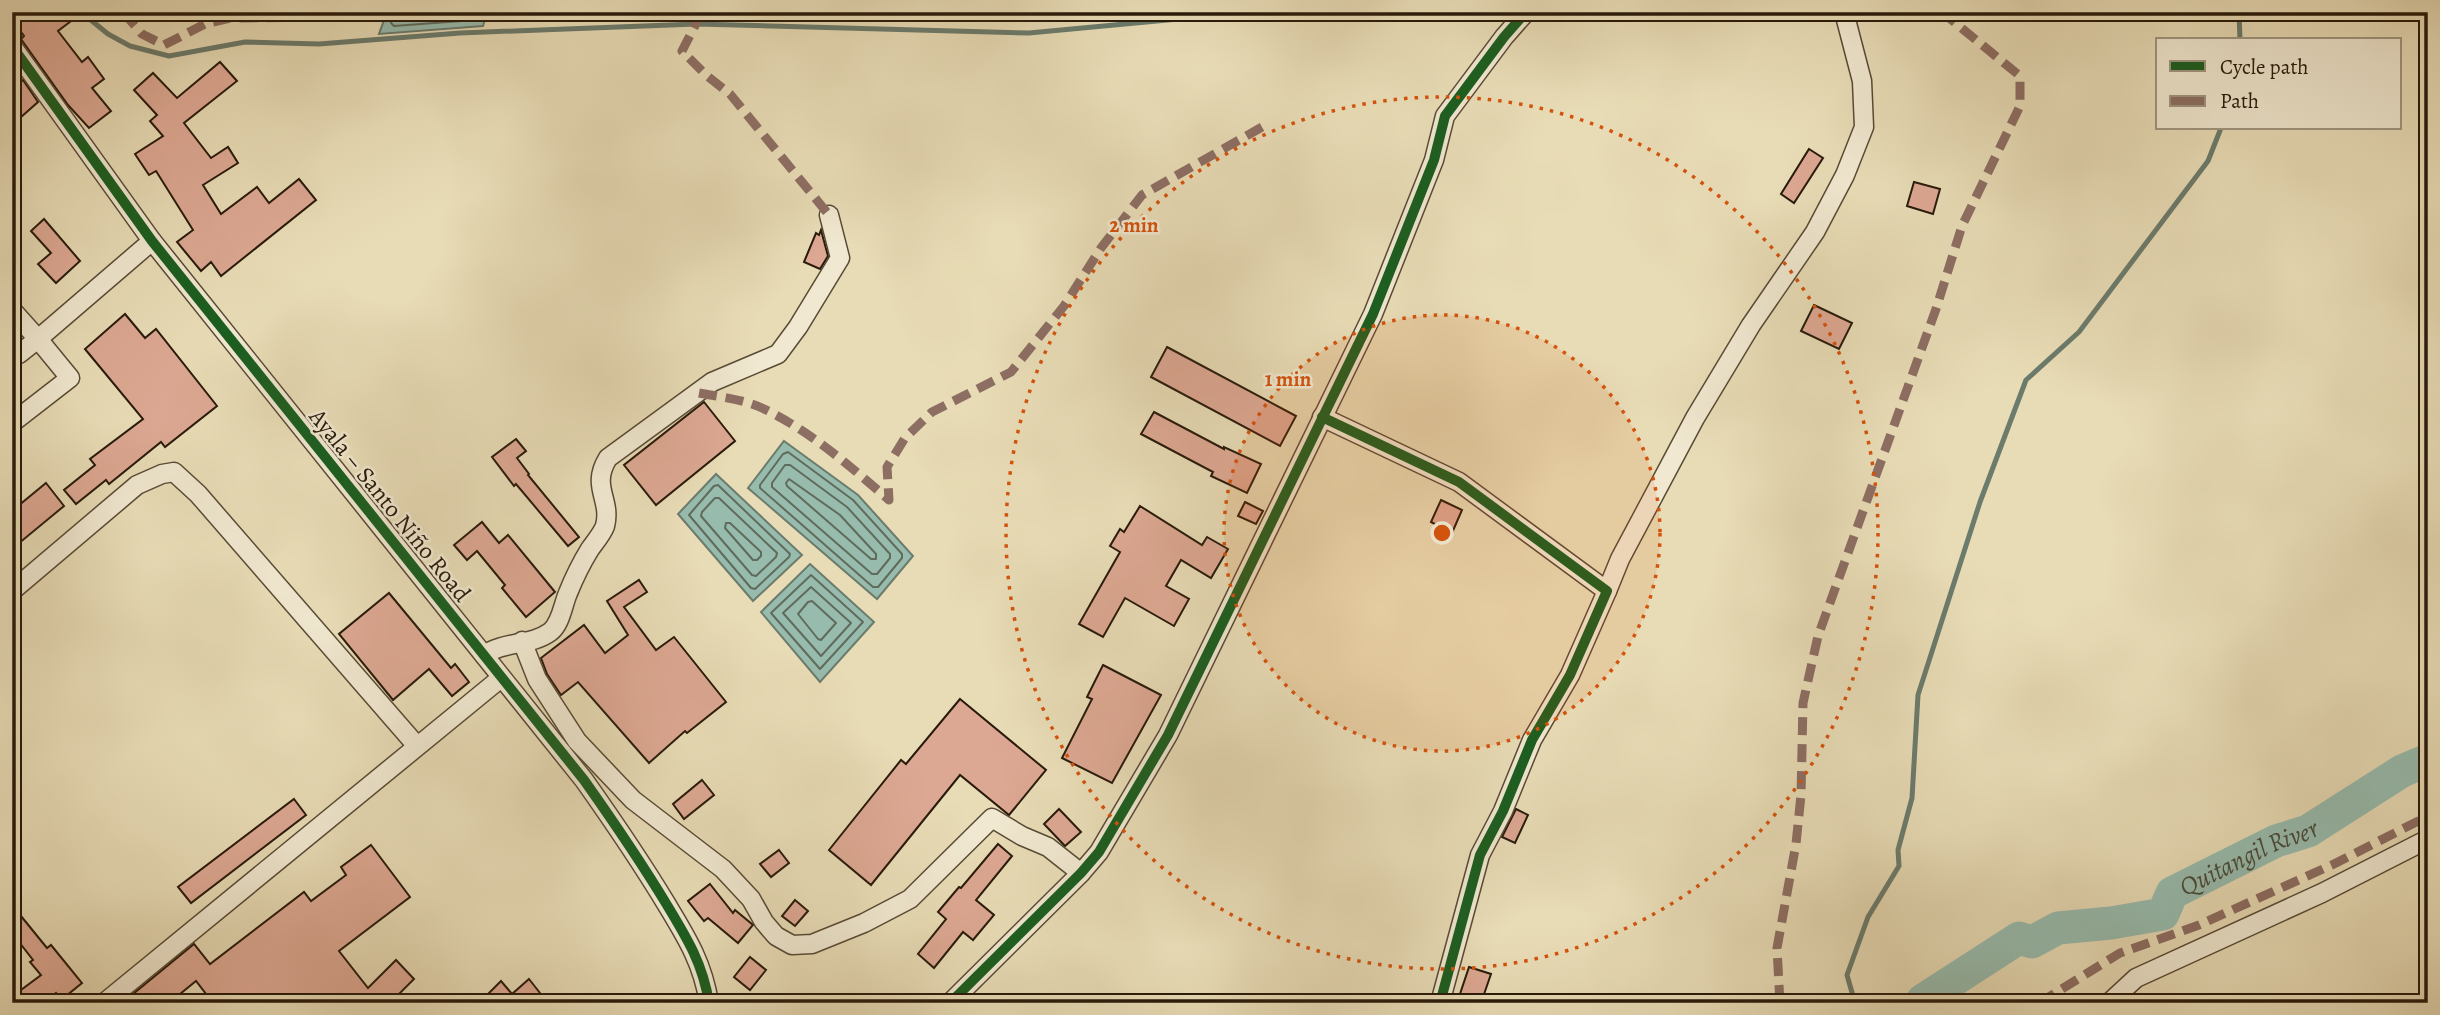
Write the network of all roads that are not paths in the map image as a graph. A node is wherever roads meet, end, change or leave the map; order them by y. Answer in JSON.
{"nodes":[{"id":1,"x":1526,"y":12,"type":"edge"},
{"id":2,"x":1844,"y":12,"type":"edge"},
{"id":3,"x":12,"y":46,"type":"edge"},
{"id":4,"x":829,"y":215,"type":"dead end"},
{"id":5,"x":152,"y":241,"type":"junction"},
{"id":6,"x":12,"y":310,"type":"edge"},
{"id":7,"x":38,"y":339,"type":"junction"},
{"id":8,"x":12,"y":356,"type":"edge"},
{"id":9,"x":1322,"y":417,"type":"junction"},
{"id":10,"x":12,"y":423,"type":"edge"},
{"id":11,"x":12,"y":591,"type":"edge"},
{"id":12,"x":1607,"y":591,"type":"junction"},
{"id":13,"x":522,"y":642,"type":"junction"},
{"id":14,"x":484,"y":655,"type":"junction"},
{"id":15,"x":501,"y":678,"type":"junction"},
{"id":16,"x":417,"y":746,"type":"junction"},
{"id":17,"x":2428,"y":839,"type":"edge"},
{"id":18,"x":1082,"y":873,"type":"junction"},
{"id":19,"x":104,"y":1003,"type":"edge"},
{"id":20,"x":709,"y":1003,"type":"edge"},
{"id":21,"x":950,"y":1003,"type":"edge"},
{"id":22,"x":1440,"y":1003,"type":"edge"},
{"id":23,"x":2109,"y":1003,"type":"edge"}],
"edges":[{"from":1,"to":9,"type":"street"},
{"from":2,"to":12,"type":"street"},
{"from":3,"to":5,"type":"street","name":"Ayala – Santo Niño Road"},
{"from":4,"to":13,"type":"street"},
{"from":5,"to":7,"type":"street"},
{"from":5,"to":14,"type":"street","name":"Ayala – Santo Niño Road"},
{"from":6,"to":7,"type":"street"},
{"from":7,"to":8,"type":"street"},
{"from":7,"to":10,"type":"street"},
{"from":9,"to":12,"type":"street"},
{"from":9,"to":18,"type":"street"},
{"from":11,"to":16,"type":"street"},
{"from":12,"to":22,"type":"street"},
{"from":13,"to":14,"type":"street"},
{"from":13,"to":18,"type":"street"},
{"from":14,"to":15,"type":"street","name":"Ayala – Santo Niño Road"},
{"from":15,"to":16,"type":"street"},
{"from":15,"to":20,"type":"street","name":"Ayala – Santo Niño Road"},
{"from":16,"to":19,"type":"street"},
{"from":17,"to":23,"type":"street"},
{"from":18,"to":21,"type":"street"}]}
